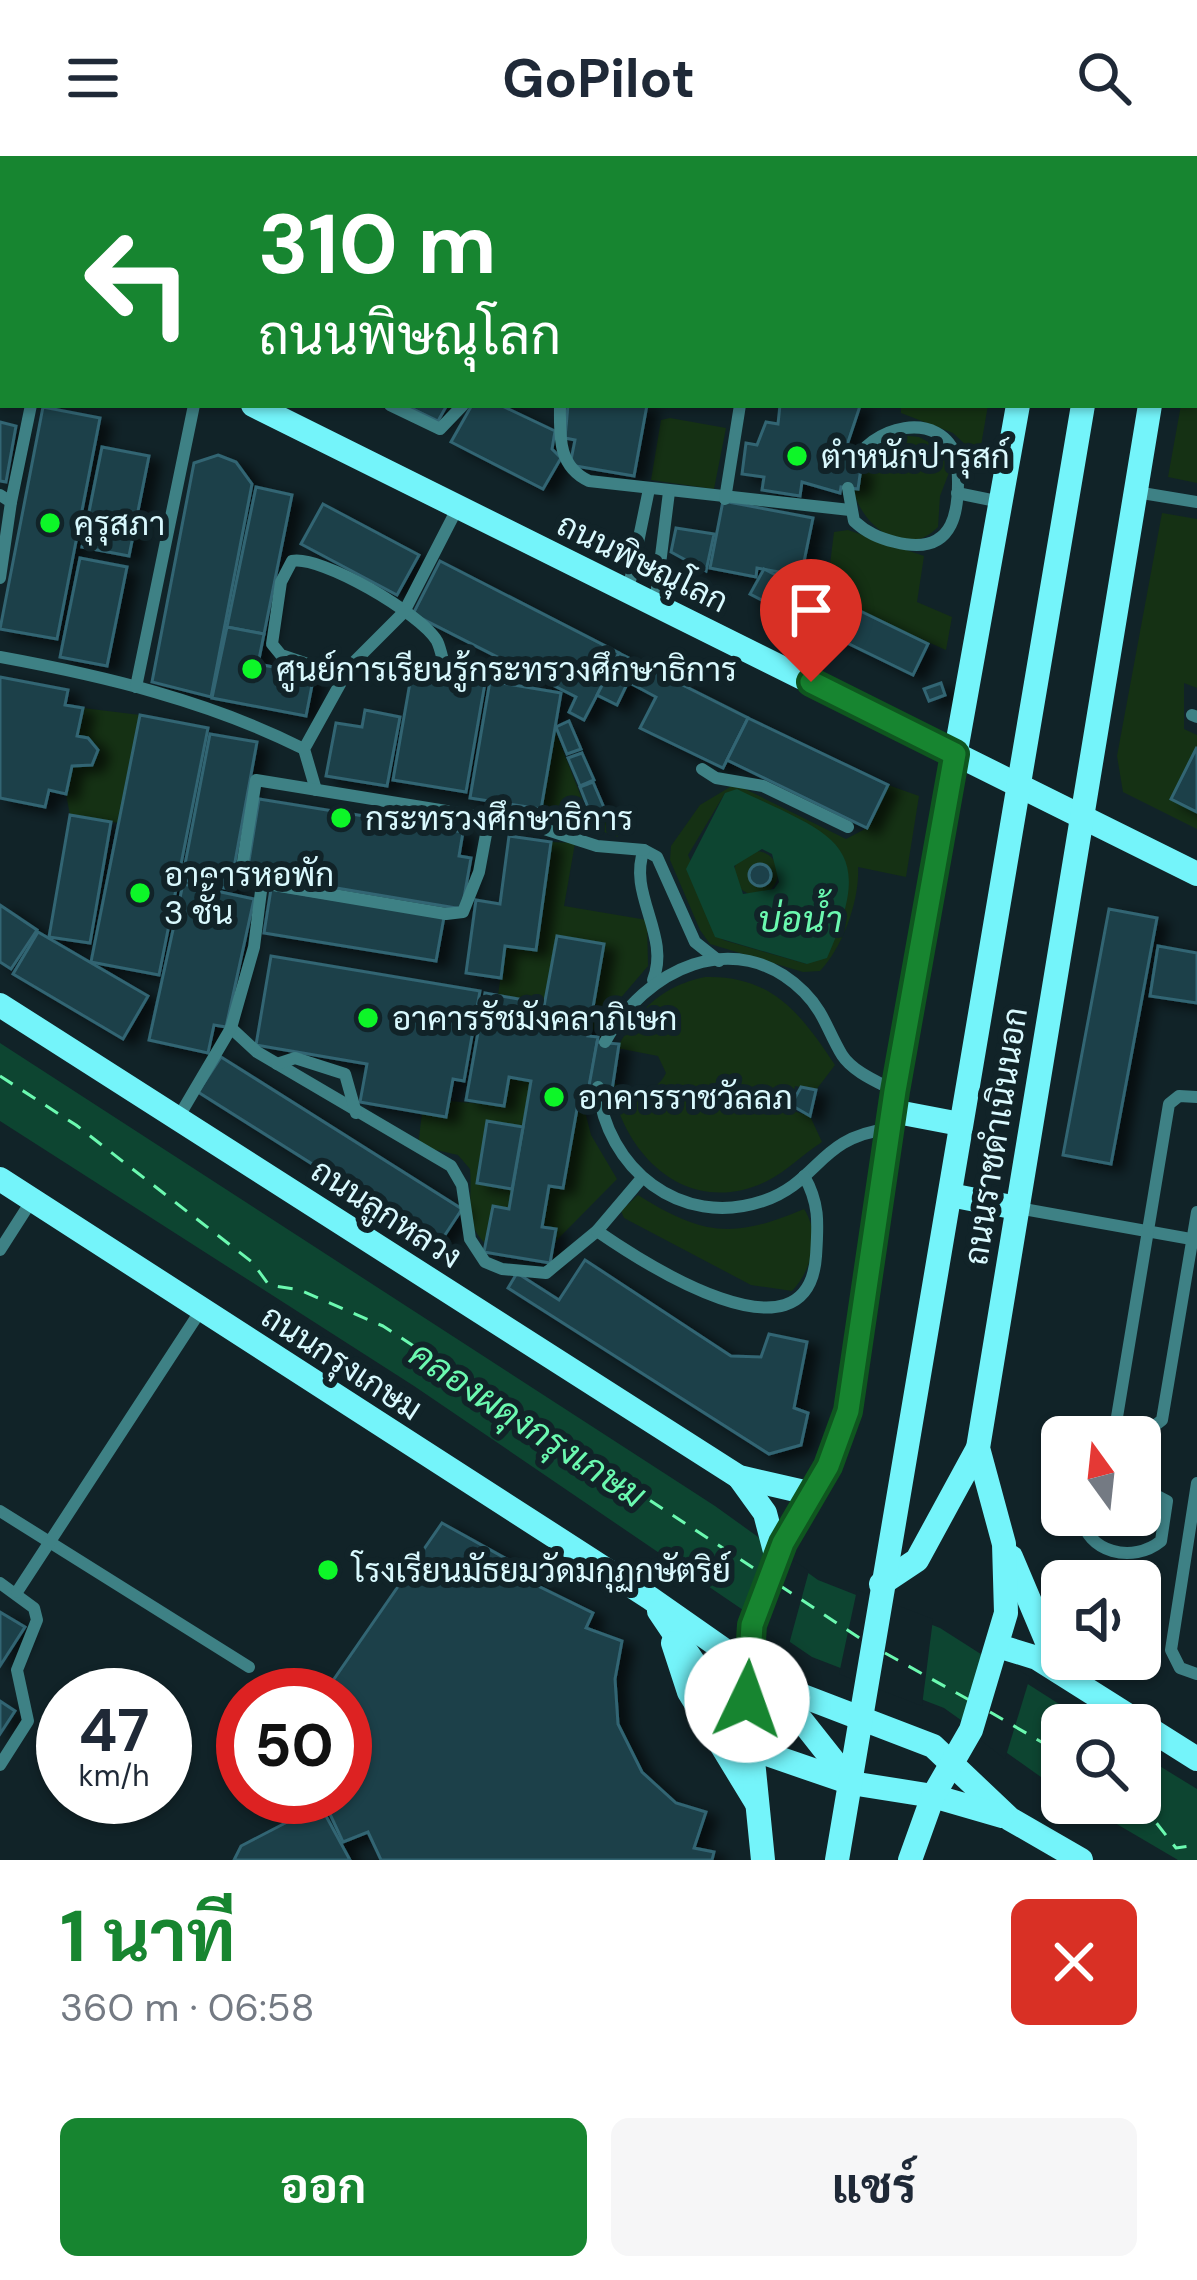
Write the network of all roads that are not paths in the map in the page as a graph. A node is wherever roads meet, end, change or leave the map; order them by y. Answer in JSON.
{"nodes":[{"id":1,"x":30,"y":408,"type":"edge"},
{"id":2,"x":193,"y":408,"type":"edge"},
{"id":3,"x":259,"y":408,"type":"edge"},
{"id":4,"x":396,"y":408,"type":"edge"},
{"id":5,"x":460,"y":408,"type":"edge"},
{"id":6,"x":560,"y":408,"type":"edge"},
{"id":7,"x":740,"y":408,"type":"edge"},
{"id":8,"x":1017,"y":408,"type":"edge"},
{"id":9,"x":1082,"y":408,"type":"edge"},
{"id":10,"x":1150,"y":408,"type":"edge"},
{"id":11,"x":852,"y":467,"type":"dead end"},
{"id":12,"x":848,"y":488,"type":"dead end"},
{"id":13,"x":649,"y":489,"type":"junction"},
{"id":14,"x":669,"y":492,"type":"junction"},
{"id":15,"x":1136,"y":492,"type":"junction"},
{"id":16,"x":957,"y":493,"type":"junction"},
{"id":17,"x":6,"y":498,"type":"edge"},
{"id":18,"x":725,"y":499,"type":"junction"},
{"id":19,"x":1001,"y":502,"type":"junction"},
{"id":20,"x":1197,"y":502,"type":"edge"},
{"id":21,"x":458,"y":507,"type":"junction"},
{"id":22,"x":850,"y":510,"type":"junction"},
{"id":23,"x":0,"y":578,"type":"edge"},
{"id":24,"x":628,"y":592,"type":"junction"},
{"id":25,"x":655,"y":605,"type":"junction"},
{"id":26,"x":404,"y":612,"type":"junction"},
{"id":27,"x":0,"y":657,"type":"edge"},
{"id":28,"x":343,"y":676,"type":"junction"},
{"id":29,"x":448,"y":676,"type":"dead end"},
{"id":30,"x":136,"y":687,"type":"junction"},
{"id":31,"x":304,"y":749,"type":"junction"},
{"id":32,"x":955,"y":754,"type":"junction"},
{"id":33,"x":702,"y":769,"type":"dead end"},
{"id":34,"x":1016,"y":783,"type":"junction"},
{"id":35,"x":316,"y":790,"type":"junction"},
{"id":36,"x":1082,"y":814,"type":"junction"},
{"id":37,"x":489,"y":818,"type":"junction"},
{"id":38,"x":848,"y":826,"type":"dead end"},
{"id":39,"x":644,"y":850,"type":"junction"},
{"id":40,"x":1197,"y":874,"type":"edge"},
{"id":41,"x":262,"y":883,"type":"junction"},
{"id":42,"x":719,"y":961,"type":"junction"},
{"id":43,"x":653,"y":981,"type":"junction"},
{"id":44,"x":0,"y":1005,"type":"edge"},
{"id":45,"x":231,"y":1028,"type":"junction"},
{"id":46,"x":605,"y":1042,"type":"dead end"},
{"id":47,"x":277,"y":1064,"type":"junction"},
{"id":48,"x":598,"y":1087,"type":"dead end"},
{"id":49,"x":1197,"y":1097,"type":"edge"},
{"id":50,"x":892,"y":1111,"type":"junction"},
{"id":51,"x":356,"y":1114,"type":"junction"},
{"id":52,"x":178,"y":1118,"type":"junction"},
{"id":53,"x":960,"y":1124,"type":"junction"},
{"id":54,"x":804,"y":1176,"type":"junction"},
{"id":55,"x":642,"y":1178,"type":"junction"},
{"id":56,"x":0,"y":1179,"type":"edge"},
{"id":57,"x":950,"y":1195,"type":"junction"},
{"id":58,"x":32,"y":1200,"type":"junction"},
{"id":59,"x":1017,"y":1208,"type":"junction"},
{"id":60,"x":1197,"y":1212,"type":"edge"},
{"id":61,"x":1148,"y":1231,"type":"junction"},
{"id":62,"x":597,"y":1232,"type":"junction"},
{"id":63,"x":1194,"y":1239,"type":"edge"},
{"id":64,"x":0,"y":1250,"type":"edge"},
{"id":65,"x":202,"y":1309,"type":"junction"},
{"id":66,"x":1117,"y":1416,"type":"edge"},
{"id":67,"x":1161,"y":1421,"type":"edge"},
{"id":68,"x":978,"y":1448,"type":"junction"},
{"id":69,"x":828,"y":1466,"type":"junction"},
{"id":70,"x":739,"y":1477,"type":"junction"},
{"id":71,"x":764,"y":1484,"type":"junction"},
{"id":72,"x":1196,"y":1491,"type":"edge"},
{"id":73,"x":813,"y":1494,"type":"junction"},
{"id":74,"x":1161,"y":1498,"type":"edge"},
{"id":75,"x":0,"y":1511,"type":"edge"},
{"id":76,"x":1087,"y":1536,"type":"edge"},
{"id":77,"x":776,"y":1542,"type":"junction"},
{"id":78,"x":48,"y":1543,"type":"junction"},
{"id":79,"x":1004,"y":1544,"type":"junction"},
{"id":80,"x":0,"y":1583,"type":"edge"},
{"id":81,"x":880,"y":1589,"type":"junction"},
{"id":82,"x":17,"y":1592,"type":"junction"},
{"id":83,"x":650,"y":1598,"type":"junction"},
{"id":84,"x":748,"y":1620,"type":"junction"},
{"id":85,"x":1041,"y":1628,"type":"edge"},
{"id":86,"x":671,"y":1630,"type":"junction"},
{"id":87,"x":699,"y":1633,"type":"junction"},
{"id":88,"x":998,"y":1647,"type":"junction"},
{"id":89,"x":1041,"y":1661,"type":"edge"},
{"id":90,"x":249,"y":1666,"type":"dead end"},
{"id":91,"x":746,"y":1668,"type":"junction"},
{"id":92,"x":1197,"y":1674,"type":"edge"},
{"id":93,"x":1070,"y":1680,"type":"edge"},
{"id":94,"x":774,"y":1685,"type":"junction"},
{"id":95,"x":859,"y":1718,"type":"junction"},
{"id":96,"x":969,"y":1733,"type":"junction"},
{"id":97,"x":752,"y":1749,"type":"junction"},
{"id":98,"x":1197,"y":1759,"type":"edge"},
{"id":99,"x":952,"y":1762,"type":"junction"},
{"id":100,"x":0,"y":1765,"type":"edge"},
{"id":101,"x":850,"y":1783,"type":"junction"},
{"id":102,"x":933,"y":1796,"type":"junction"},
{"id":103,"x":990,"y":1799,"type":"junction"},
{"id":104,"x":761,"y":1809,"type":"junction"},
{"id":105,"x":1010,"y":1819,"type":"junction"},
{"id":106,"x":763,"y":1860,"type":"edge"},
{"id":107,"x":838,"y":1860,"type":"edge"},
{"id":108,"x":910,"y":1860,"type":"edge"},
{"id":109,"x":1081,"y":1860,"type":"edge"}],
"edges":[{"from":1,"to":17,"type":"lane"},
{"from":2,"to":30,"type":"lane"},
{"from":3,"to":21,"type":"main road","name":"ถนนพิษณุโลก"},
{"from":4,"to":5,"type":"lane"},
{"from":6,"to":13,"type":"lane"},
{"from":7,"to":18,"type":"lane"},
{"from":8,"to":19,"type":"main road"},
{"from":9,"to":34,"type":"main road","name":"ถนนราชดำเนินนอก"},
{"from":10,"to":15,"type":"main road","name":"ถนนราชดำเนินนอก"},
{"from":11,"to":16,"type":"lane"},
{"from":12,"to":22,"type":"lane"},
{"from":13,"to":14,"type":"lane"},
{"from":13,"to":24,"type":"lane"},
{"from":14,"to":18,"type":"lane"},
{"from":14,"to":25,"type":"lane"},
{"from":15,"to":20,"type":"lane"},
{"from":15,"to":36,"type":"main road","name":"ถนนราชดำเนินนอก"},
{"from":16,"to":19,"type":"lane"},
{"from":16,"to":22,"type":"lane"},
{"from":17,"to":23,"type":"lane"},
{"from":18,"to":22,"type":"lane"},
{"from":19,"to":32,"type":"main road"},
{"from":21,"to":24,"type":"main road","name":"ถนนพิษณุโลก"},
{"from":21,"to":26,"type":"lane"},
{"from":24,"to":25,"type":"main road","name":"ถนนพิษณุโลก"},
{"from":25,"to":32,"type":"main road","name":"ถนนพิษณุโลก"},
{"from":26,"to":28,"type":"lane"},
{"from":26,"to":28,"type":"lane"},
{"from":26,"to":29,"type":"lane"},
{"from":27,"to":30,"type":"lane"},
{"from":28,"to":31,"type":"lane"},
{"from":30,"to":31,"type":"lane"},
{"from":31,"to":35,"type":"lane"},
{"from":32,"to":34,"type":"main road","name":"ถนนพิษณุโลก"},
{"from":32,"to":50,"type":"main road"},
{"from":33,"to":38,"type":"lane"},
{"from":34,"to":36,"type":"main road","name":"ถนนพิษณุโลก"},
{"from":34,"to":53,"type":"main road","name":"ถนนราชดำเนินนอก"},
{"from":35,"to":37,"type":"lane"},
{"from":35,"to":41,"type":"lane"},
{"from":36,"to":40,"type":"main road","name":"ถนนพิษณุโลก"},
{"from":36,"to":59,"type":"main road","name":"ถนนราชดำเนินนอก"},
{"from":37,"to":39,"type":"lane"},
{"from":37,"to":41,"type":"lane"},
{"from":39,"to":42,"type":"lane"},
{"from":39,"to":43,"type":"lane"},
{"from":41,"to":45,"type":"lane"},
{"from":42,"to":43,"type":"lane"},
{"from":42,"to":50,"type":"lane"},
{"from":43,"to":46,"type":"lane"},
{"from":44,"to":52,"type":"main road","name":"ถนนลูกหลวง"},
{"from":45,"to":47,"type":"lane"},
{"from":45,"to":52,"type":"lane"},
{"from":47,"to":51,"type":"lane"},
{"from":47,"to":51,"type":"lane"},
{"from":48,"to":55,"type":"lane"},
{"from":49,"to":61,"type":"lane"},
{"from":50,"to":53,"type":"main road"},
{"from":50,"to":54,"type":"lane"},
{"from":50,"to":69,"type":"main road"},
{"from":51,"to":62,"type":"lane"},
{"from":52,"to":70,"type":"main road","name":"ถนนลูกหลวง"},
{"from":53,"to":57,"type":"main road","name":"ถนนราชดำเนินนอก"},
{"from":54,"to":55,"type":"lane"},
{"from":54,"to":62,"type":"lane"},
{"from":55,"to":62,"type":"lane"},
{"from":56,"to":58,"type":"main road","name":"ถนนกรุงเกษม"},
{"from":57,"to":59,"type":"main road"},
{"from":57,"to":81,"type":"main road","name":"ถนนราชดำเนินนอก"},
{"from":58,"to":64,"type":"lane"},
{"from":58,"to":65,"type":"main road","name":"ถนนกรุงเกษม"},
{"from":59,"to":61,"type":"lane"},
{"from":59,"to":68,"type":"main road","name":"ถนนราชดำเนินนอก"},
{"from":60,"to":63,"type":"lane"},
{"from":61,"to":63,"type":"lane"},
{"from":61,"to":66,"type":"lane"},
{"from":63,"to":67,"type":"lane"},
{"from":65,"to":78,"type":"lane"},
{"from":65,"to":83,"type":"main road","name":"ถนนกรุงเกษม"},
{"from":68,"to":79,"type":"main road","name":"ถนนราชดำเนินนอก"},
{"from":68,"to":81,"type":"main road"},
{"from":69,"to":71,"type":"main road"},
{"from":69,"to":73,"type":"main road"},
{"from":70,"to":71,"type":"main road","name":"ถนนลูกหลวง"},
{"from":70,"to":77,"type":"main road","name":"ถนนลูกหลวง"},
{"from":71,"to":73,"type":"main road","name":"ถนนลูกหลวง"},
{"from":72,"to":92,"type":"lane"},
{"from":73,"to":77,"type":"main road"},
{"from":74,"to":76,"type":"lane"},
{"from":75,"to":78,"type":"lane"},
{"from":77,"to":84,"type":"main road"},
{"from":78,"to":82,"type":"lane"},
{"from":78,"to":90,"type":"lane"},
{"from":79,"to":85,"type":"main road"},
{"from":79,"to":88,"type":"main road","name":"ถนนราชดำเนินนอก"},
{"from":80,"to":82,"type":"lane"},
{"from":81,"to":95,"type":"main road","name":"ถนนราชดำเนินนอก"},
{"from":82,"to":100,"type":"lane"},
{"from":83,"to":86,"type":"main road","name":"ถนนกรุงเกษม"},
{"from":83,"to":87,"type":"main road","name":"ถนนกรุงเกษม"},
{"from":84,"to":87,"type":"main road"},
{"from":84,"to":91,"type":"main road"},
{"from":86,"to":97,"type":"main road","name":"ถนนกรุงเกษม"},
{"from":86,"to":104,"type":"main road"},
{"from":87,"to":91,"type":"main road","name":"ถนนกรุงเกษม"},
{"from":88,"to":89,"type":"main road"},
{"from":88,"to":96,"type":"main road","name":"ถนนราชดำเนินนอก"},
{"from":91,"to":94,"type":"main road","name":"ถนนกรุงเกษม"},
{"from":91,"to":97,"type":"main road"},
{"from":93,"to":98,"type":"main road"},
{"from":94,"to":95,"type":"main road","name":"ถนนกรุงเกษม"},
{"from":94,"to":101,"type":"main road"},
{"from":95,"to":99,"type":"main road","name":"ถนนกรุงเกษม"},
{"from":95,"to":101,"type":"main road","name":"ถนนราชดำเนินนอก"},
{"from":96,"to":99,"type":"main road","name":"ถนนราชดำเนินนอก"},
{"from":96,"to":103,"type":"main road"},
{"from":97,"to":101,"type":"main road","name":"ถนนกรุงเกษม"},
{"from":97,"to":104,"type":"main road"},
{"from":99,"to":102,"type":"main road","name":"ถนนราชดำเนินนอก"},
{"from":99,"to":103,"type":"main road","name":"ถนนกรุงเกษม"},
{"from":101,"to":102,"type":"main road","name":"ถนนกรุงเกษม"},
{"from":101,"to":107,"type":"main road","name":"ถนนราชดำเนินนอก"},
{"from":102,"to":105,"type":"main road","name":"ถนนกรุงเกษม"},
{"from":102,"to":108,"type":"main road","name":"ถนนราชดำเนินนอก"},
{"from":103,"to":105,"type":"main road","name":"ถนนกรุงเกษม"},
{"from":104,"to":106,"type":"main road"},
{"from":105,"to":109,"type":"main road","name":"ถนนกรุงเกษม"}]}
